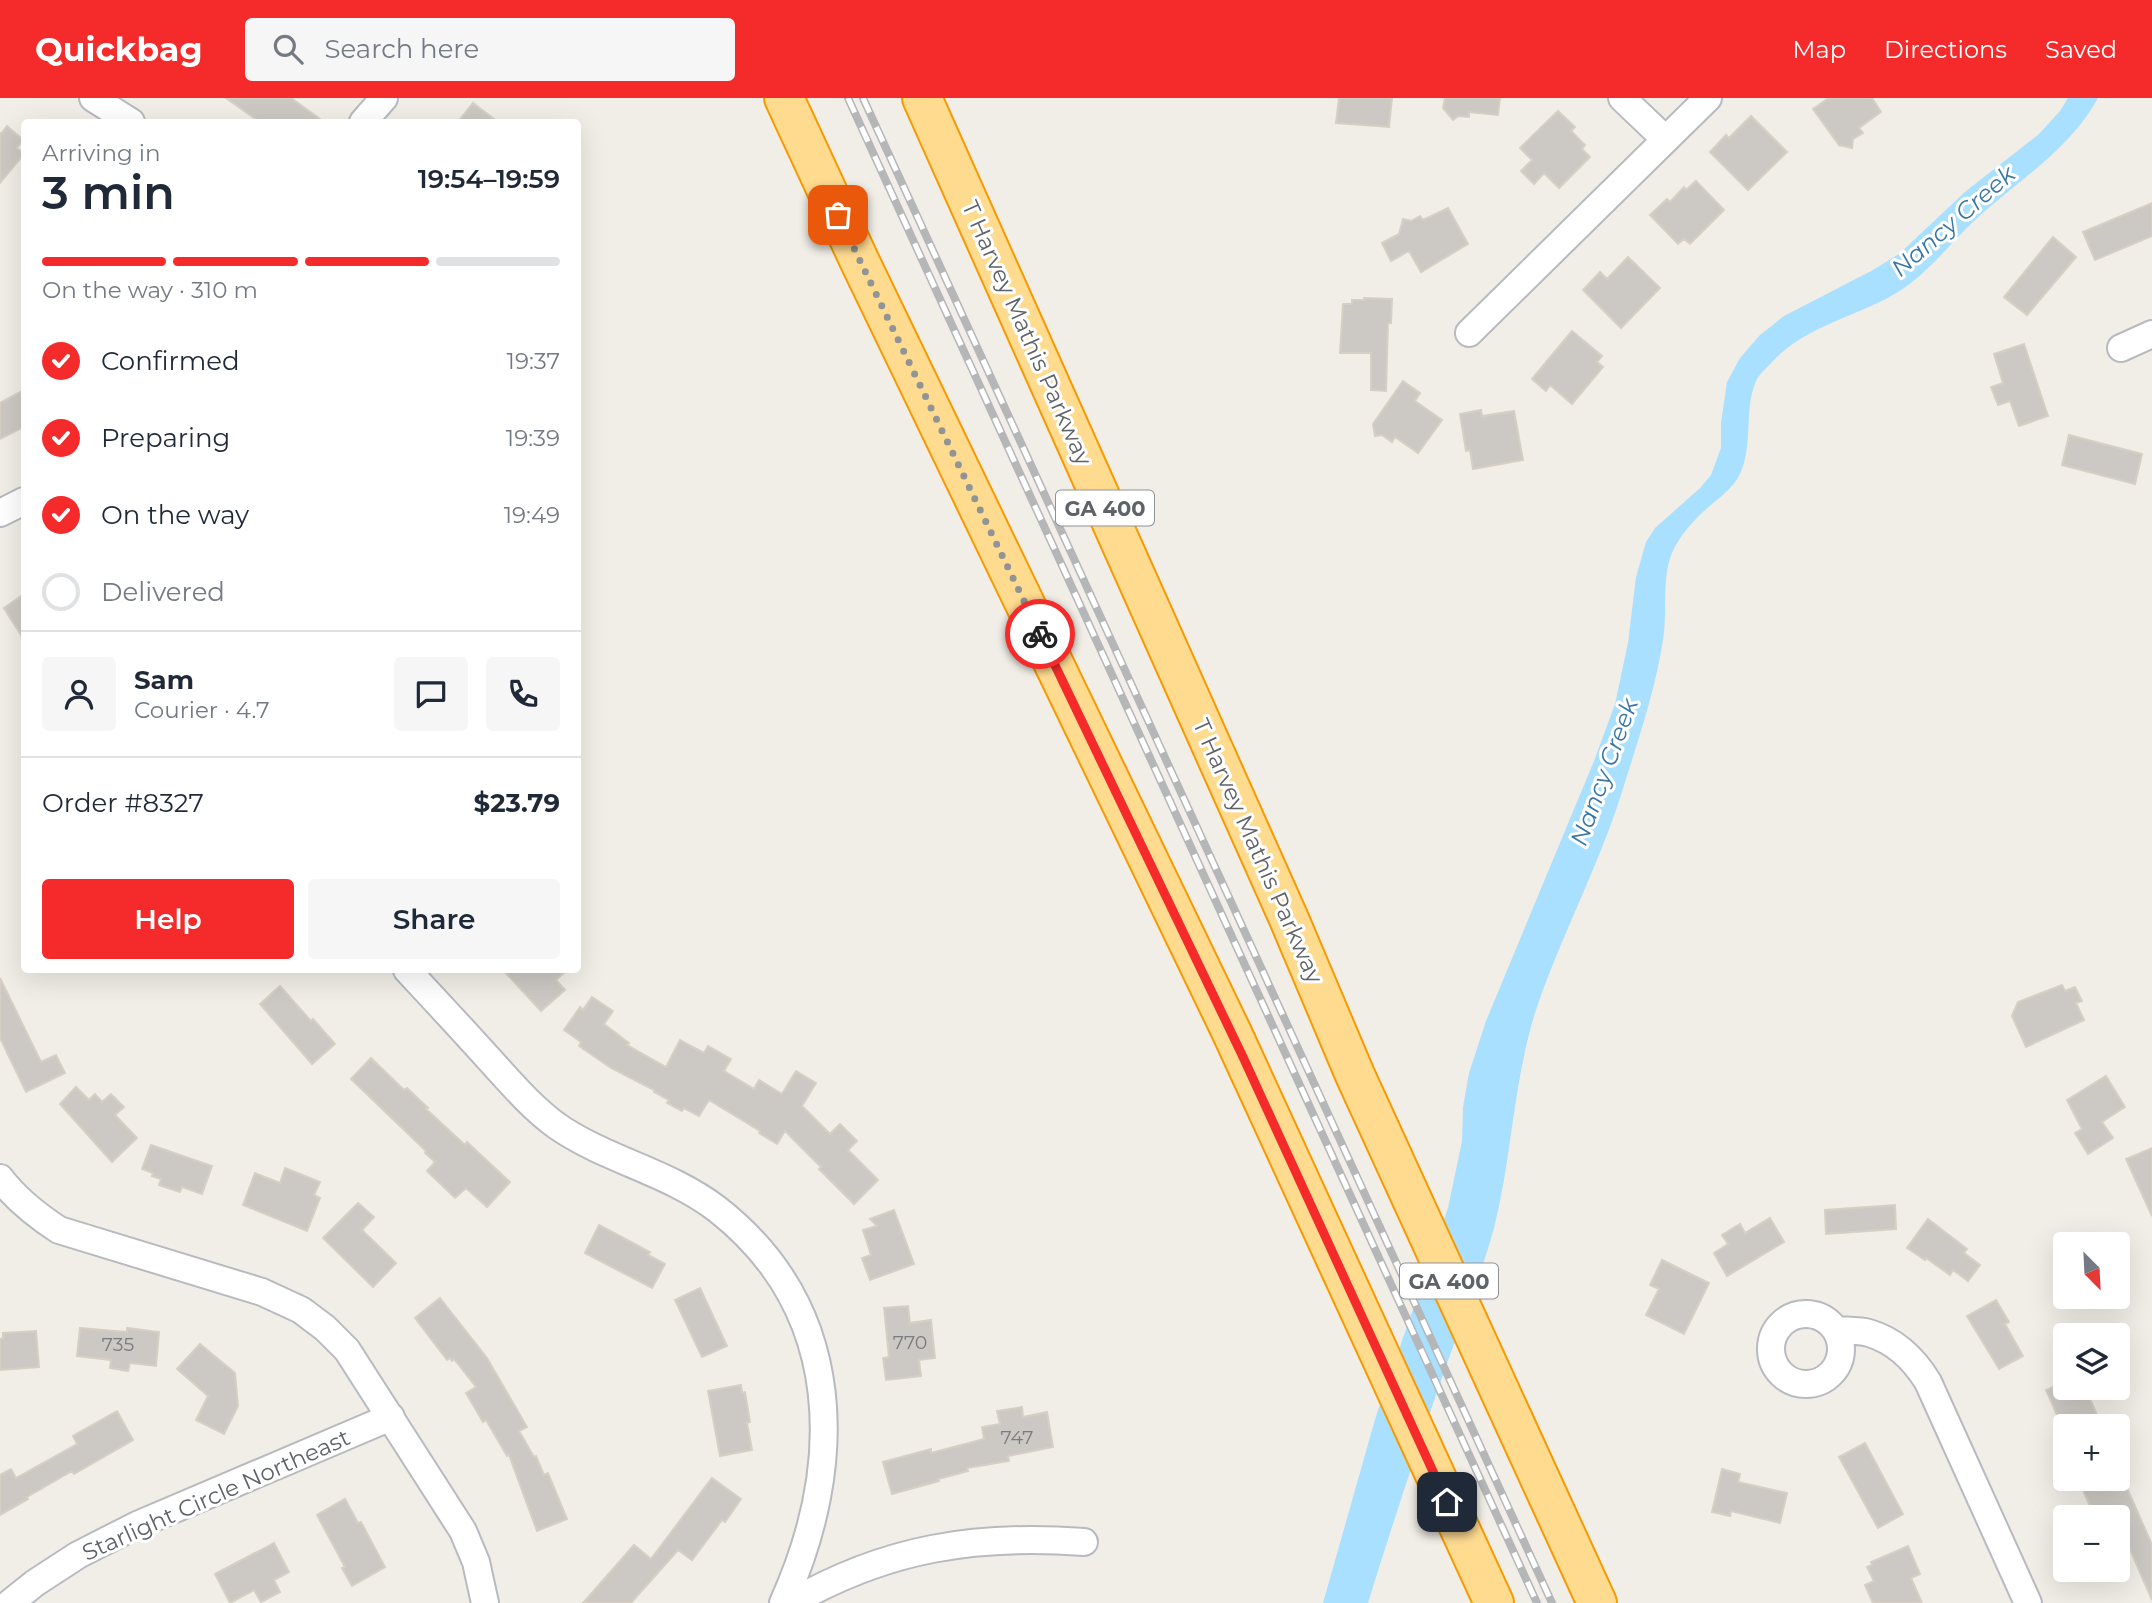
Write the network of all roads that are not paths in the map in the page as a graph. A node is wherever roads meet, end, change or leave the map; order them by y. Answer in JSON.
{"nodes":[{"id":1,"x":93,"y":98,"type":"edge"},
{"id":2,"x":384,"y":98,"type":"edge"},
{"id":3,"x":784,"y":98,"type":"edge"},
{"id":4,"x":922,"y":98,"type":"edge"},
{"id":5,"x":1622,"y":98,"type":"edge"},
{"id":6,"x":1707,"y":98,"type":"edge"},
{"id":7,"x":126,"y":119,"type":"edge"},
{"id":8,"x":366,"y":119,"type":"edge"},
{"id":9,"x":1665,"y":139,"type":"junction"},
{"id":10,"x":1469,"y":333,"type":"dead end"},
{"id":11,"x":2152,"y":334,"type":"edge"},
{"id":12,"x":2121,"y":348,"type":"dead end"},
{"id":13,"x":21,"y":503,"type":"edge"},
{"id":14,"x":0,"y":513,"type":"edge"},
{"id":15,"x":410,"y":973,"type":"edge"},
{"id":16,"x":0,"y":1178,"type":"edge"},
{"id":17,"x":1836,"y":1330,"type":"dead end"},
{"id":18,"x":391,"y":1417,"type":"junction"},
{"id":19,"x":1084,"y":1542,"type":"dead end"},
{"id":20,"x":10,"y":1603,"type":"edge"},
{"id":21,"x":485,"y":1603,"type":"edge"},
{"id":22,"x":783,"y":1603,"type":"edge"},
{"id":23,"x":791,"y":1603,"type":"edge"},
{"id":24,"x":1494,"y":1603,"type":"edge"},
{"id":25,"x":1597,"y":1603,"type":"edge"},
{"id":26,"x":2028,"y":1603,"type":"edge"}],
"edges":[{"from":1,"to":7,"type":"street"},
{"from":2,"to":8,"type":"street"},
{"from":3,"to":24,"type":"highway"},
{"from":4,"to":25,"type":"highway","name":"T Harvey Mathis Parkway","number":"GA 400"},
{"from":5,"to":9,"type":"street"},
{"from":6,"to":9,"type":"street"},
{"from":9,"to":10,"type":"street"},
{"from":11,"to":12,"type":"street"},
{"from":13,"to":14,"type":"street"},
{"from":15,"to":22,"type":"street"},
{"from":16,"to":18,"type":"street"},
{"from":17,"to":26,"type":"street"},
{"from":18,"to":20,"type":"street","name":"Starlight Circle Northeast"},
{"from":18,"to":21,"type":"street"},
{"from":19,"to":23,"type":"street"}]}
